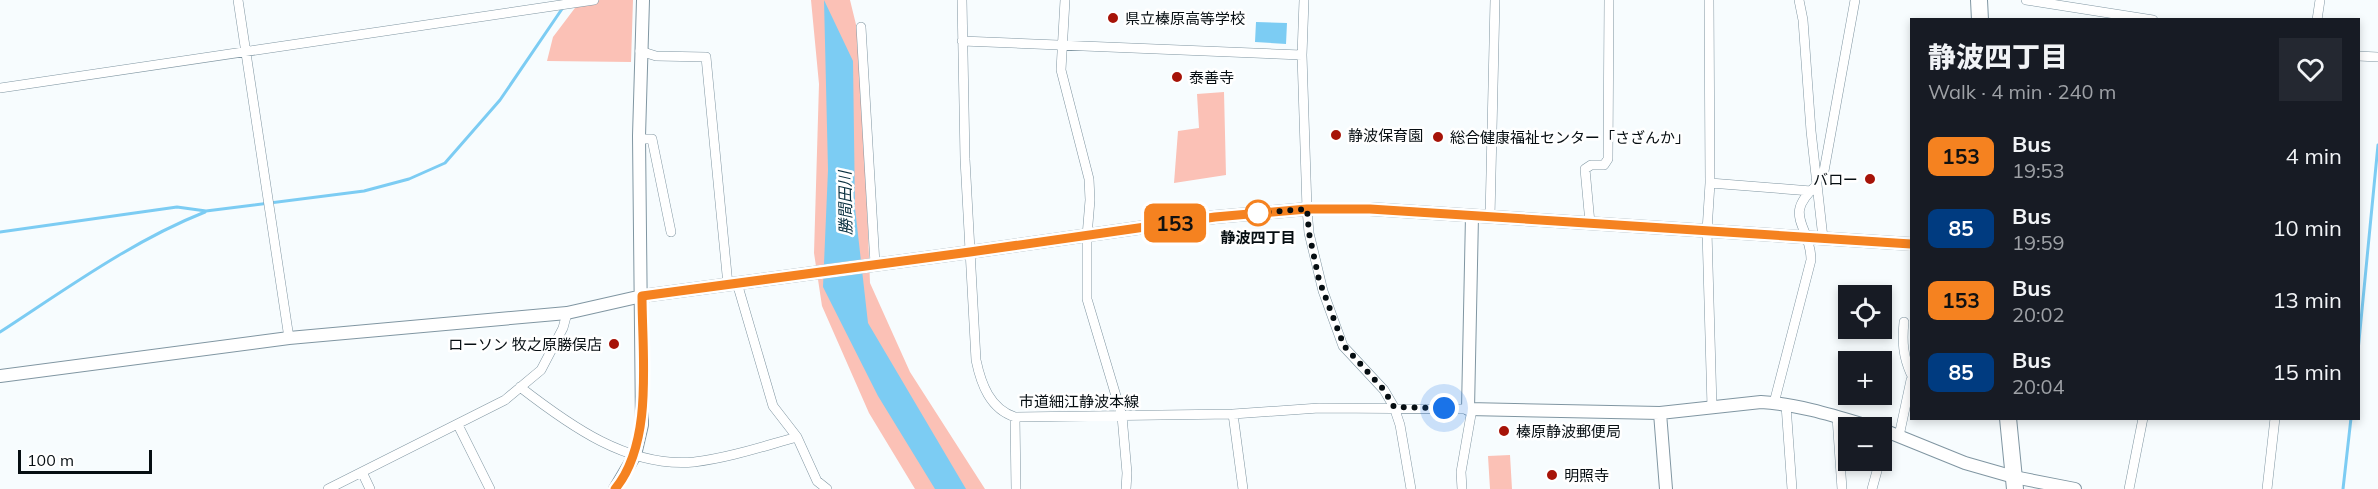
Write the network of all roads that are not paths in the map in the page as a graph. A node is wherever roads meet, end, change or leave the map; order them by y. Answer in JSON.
{"nodes":[{"id":1,"x":238,"y":0,"type":"edge"},
{"id":2,"x":594,"y":0,"type":"edge"},
{"id":3,"x":644,"y":0,"type":"edge"},
{"id":4,"x":962,"y":0,"type":"edge"},
{"id":5,"x":1065,"y":0,"type":"edge"},
{"id":6,"x":1304,"y":0,"type":"edge"},
{"id":7,"x":1495,"y":0,"type":"edge"},
{"id":8,"x":1609,"y":0,"type":"edge"},
{"id":9,"x":1709,"y":0,"type":"edge"},
{"id":10,"x":1799,"y":0,"type":"edge"},
{"id":11,"x":1855,"y":0,"type":"edge"},
{"id":12,"x":1979,"y":0,"type":"edge"},
{"id":13,"x":2026,"y":0,"type":"edge"},
{"id":14,"x":2320,"y":0,"type":"edge"},
{"id":15,"x":1980,"y":18,"type":"edge"},
{"id":16,"x":2140,"y":18,"type":"edge"},
{"id":17,"x":2317,"y":18,"type":"edge"},
{"id":18,"x":861,"y":27,"type":"dead end"},
{"id":19,"x":962,"y":41,"type":"junction"},
{"id":20,"x":1061,"y":46,"type":"junction"},
{"id":21,"x":640,"y":51,"type":"junction"},
{"id":22,"x":246,"y":52,"type":"junction"},
{"id":23,"x":1302,"y":55,"type":"junction"},
{"id":24,"x":2360,"y":56,"type":"edge"},
{"id":25,"x":2378,"y":57,"type":"edge"},
{"id":26,"x":0,"y":88,"type":"edge"},
{"id":27,"x":639,"y":139,"type":"junction"},
{"id":28,"x":1710,"y":183,"type":"junction"},
{"id":29,"x":1815,"y":184,"type":"junction"},
{"id":30,"x":1307,"y":209,"type":"junction"},
{"id":31,"x":1472,"y":216,"type":"junction"},
{"id":32,"x":1490,"y":217,"type":"junction"},
{"id":33,"x":1590,"y":224,"type":"junction"},
{"id":34,"x":1707,"y":231,"type":"junction"},
{"id":35,"x":671,"y":232,"type":"dead end"},
{"id":36,"x":1087,"y":236,"type":"junction"},
{"id":37,"x":1807,"y":237,"type":"junction"},
{"id":38,"x":1824,"y":238,"type":"junction"},
{"id":39,"x":1910,"y":244,"type":"edge"},
{"id":40,"x":970,"y":252,"type":"junction"},
{"id":41,"x":875,"y":264,"type":"junction"},
{"id":42,"x":732,"y":284,"type":"junction"},
{"id":43,"x":642,"y":296,"type":"junction"},
{"id":44,"x":567,"y":313,"type":"junction"},
{"id":45,"x":1904,"y":322,"type":"dead end"},
{"id":46,"x":289,"y":338,"type":"junction"},
{"id":47,"x":1910,"y":372,"type":"edge"},
{"id":48,"x":0,"y":376,"type":"edge"},
{"id":49,"x":1910,"y":382,"type":"edge"},
{"id":50,"x":520,"y":387,"type":"junction"},
{"id":51,"x":1780,"y":404,"type":"junction"},
{"id":52,"x":1394,"y":407,"type":"junction"},
{"id":53,"x":1712,"y":407,"type":"junction"},
{"id":54,"x":1470,"y":409,"type":"junction"},
{"id":55,"x":1660,"y":413,"type":"junction"},
{"id":56,"x":1233,"y":414,"type":"junction"},
{"id":57,"x":1122,"y":416,"type":"junction"},
{"id":58,"x":1015,"y":417,"type":"junction"},
{"id":59,"x":1837,"y":417,"type":"joint"},
{"id":60,"x":1892,"y":417,"type":"edge"},
{"id":61,"x":2008,"y":420,"type":"edge"},
{"id":62,"x":2143,"y":420,"type":"edge"},
{"id":63,"x":2275,"y":420,"type":"edge"},
{"id":64,"x":458,"y":424,"type":"junction"},
{"id":65,"x":1892,"y":434,"type":"edge"},
{"id":66,"x":797,"y":437,"type":"junction"},
{"id":67,"x":635,"y":455,"type":"junction"},
{"id":68,"x":1877,"y":471,"type":"edge"},
{"id":69,"x":362,"y":472,"type":"junction"},
{"id":70,"x":2015,"y":483,"type":"edge"},
{"id":71,"x":328,"y":489,"type":"edge"},
{"id":72,"x":370,"y":489,"type":"edge"},
{"id":73,"x":490,"y":489,"type":"edge"},
{"id":74,"x":615,"y":489,"type":"edge"},
{"id":75,"x":827,"y":489,"type":"edge"},
{"id":76,"x":1016,"y":489,"type":"edge"},
{"id":77,"x":1126,"y":489,"type":"edge"},
{"id":78,"x":1243,"y":489,"type":"edge"},
{"id":79,"x":1411,"y":489,"type":"edge"},
{"id":80,"x":1462,"y":489,"type":"edge"},
{"id":81,"x":1666,"y":489,"type":"edge"},
{"id":82,"x":1792,"y":489,"type":"edge"},
{"id":83,"x":1842,"y":489,"type":"edge"},
{"id":84,"x":1872,"y":489,"type":"edge"},
{"id":85,"x":2075,"y":489,"type":"edge"},
{"id":86,"x":2129,"y":489,"type":"edge"},
{"id":87,"x":2267,"y":489,"type":"edge"}],
"edges":[{"from":1,"to":22,"type":"street"},
{"from":2,"to":22,"type":"street"},
{"from":3,"to":21,"type":"street"},
{"from":4,"to":19,"type":"street","name":"市道細江静波本線"},
{"from":5,"to":20,"type":"street"},
{"from":6,"to":23,"type":"street"},
{"from":7,"to":32,"type":"street"},
{"from":8,"to":33,"type":"street"},
{"from":9,"to":28,"type":"street"},
{"from":10,"to":29,"type":"street"},
{"from":11,"to":29,"type":"street"},
{"from":12,"to":15,"type":"highway"},
{"from":13,"to":16,"type":"street"},
{"from":14,"to":17,"type":"street"},
{"from":18,"to":41,"type":"street"},
{"from":19,"to":20,"type":"street"},
{"from":19,"to":40,"type":"street","name":"市道細江静波本線"},
{"from":20,"to":23,"type":"street"},
{"from":20,"to":36,"type":"street"},
{"from":21,"to":27,"type":"street"},
{"from":21,"to":42,"type":"street"},
{"from":22,"to":26,"type":"street"},
{"from":22,"to":46,"type":"street"},
{"from":23,"to":30,"type":"street"},
{"from":24,"to":25,"type":"street"},
{"from":27,"to":35,"type":"street"},
{"from":27,"to":43,"type":"street"},
{"from":28,"to":29,"type":"street"},
{"from":28,"to":34,"type":"street"},
{"from":29,"to":37,"type":"street"},
{"from":29,"to":38,"type":"street"},
{"from":30,"to":31,"type":"street"},
{"from":30,"to":36,"type":"street"},
{"from":30,"to":52,"type":"street"},
{"from":31,"to":32,"type":"street"},
{"from":31,"to":54,"type":"street"},
{"from":32,"to":33,"type":"street"},
{"from":33,"to":34,"type":"street"},
{"from":34,"to":37,"type":"street"},
{"from":34,"to":53,"type":"street"},
{"from":36,"to":40,"type":"street"},
{"from":36,"to":57,"type":"street"},
{"from":37,"to":38,"type":"street"},
{"from":37,"to":51,"type":"street"},
{"from":38,"to":39,"type":"street"},
{"from":40,"to":41,"type":"street"},
{"from":40,"to":58,"type":"street","name":"市道細江静波本線"},
{"from":41,"to":42,"type":"street"},
{"from":42,"to":43,"type":"street"},
{"from":42,"to":66,"type":"street"},
{"from":43,"to":44,"type":"street"},
{"from":43,"to":67,"type":"street"},
{"from":44,"to":46,"type":"street"},
{"from":44,"to":50,"type":"street"},
{"from":45,"to":47,"type":"street"},
{"from":46,"to":48,"type":"street"},
{"from":49,"to":60,"type":"street"},
{"from":50,"to":64,"type":"street"},
{"from":50,"to":67,"type":"street"},
{"from":51,"to":53,"type":"street"},
{"from":51,"to":59,"type":"street"},
{"from":51,"to":82,"type":"street"},
{"from":52,"to":54,"type":"street","name":"市道細江静波本線"},
{"from":52,"to":56,"type":"street","name":"市道細江静波本線"},
{"from":52,"to":79,"type":"street"},
{"from":53,"to":55,"type":"street"},
{"from":54,"to":55,"type":"street"},
{"from":54,"to":80,"type":"street"},
{"from":55,"to":81,"type":"street"},
{"from":56,"to":57,"type":"street","name":"市道細江静波本線"},
{"from":56,"to":78,"type":"street"},
{"from":57,"to":58,"type":"street","name":"市道細江静波本線"},
{"from":57,"to":77,"type":"street"},
{"from":58,"to":76,"type":"street"},
{"from":59,"to":83,"type":"street"},
{"from":61,"to":70,"type":"highway"},
{"from":62,"to":86,"type":"street"},
{"from":63,"to":87,"type":"street"},
{"from":64,"to":69,"type":"street"},
{"from":64,"to":73,"type":"street"},
{"from":65,"to":70,"type":"street"},
{"from":66,"to":67,"type":"street"},
{"from":66,"to":75,"type":"street"},
{"from":67,"to":74,"type":"street"},
{"from":68,"to":84,"type":"street"},
{"from":69,"to":71,"type":"street"},
{"from":69,"to":72,"type":"street"},
{"from":70,"to":85,"type":"street"}]}
